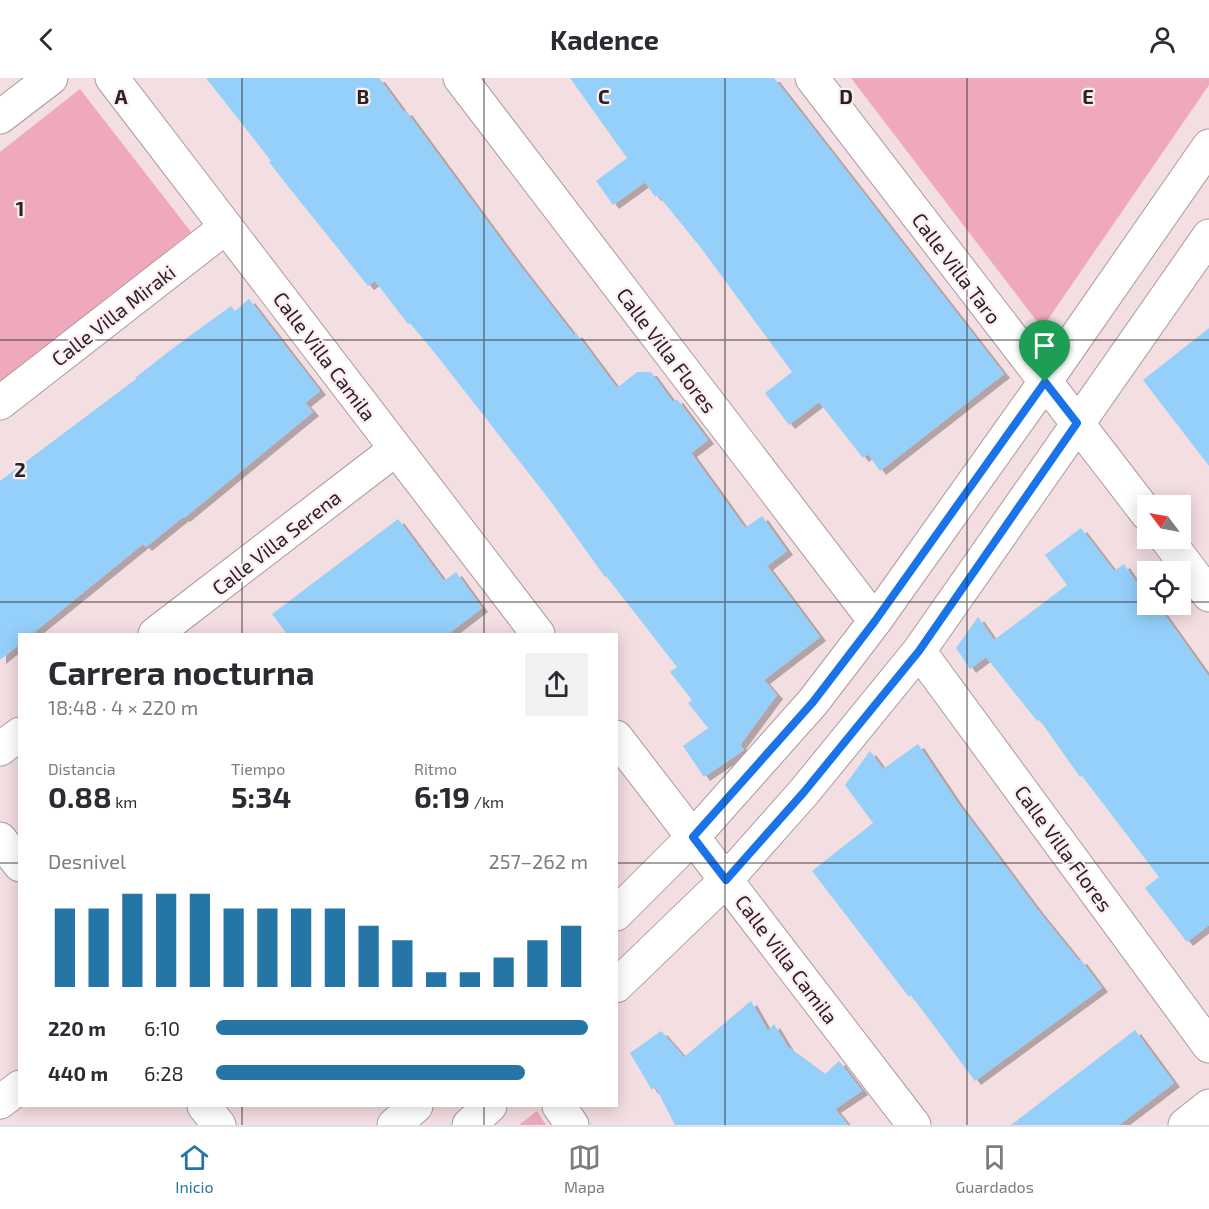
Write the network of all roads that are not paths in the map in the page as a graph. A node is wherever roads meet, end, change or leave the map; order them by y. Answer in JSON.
{"nodes":[{"id":1,"x":51,"y":78,"type":"edge"},
{"id":2,"x":112,"y":78,"type":"edge"},
{"id":3,"x":459,"y":78,"type":"edge"},
{"id":4,"x":812,"y":78,"type":"edge"},
{"id":5,"x":0,"y":117,"type":"edge"},
{"id":6,"x":1209,"y":146,"type":"edge"},
{"id":7,"x":226,"y":227,"type":"junction"},
{"id":8,"x":1209,"y":236,"type":"edge"},
{"id":9,"x":1045,"y":382,"type":"junction"},
{"id":10,"x":0,"y":403,"type":"edge"},
{"id":11,"x":1077,"y":423,"type":"junction"},
{"id":12,"x":396,"y":449,"type":"junction"},
{"id":13,"x":1137,"y":501,"type":"edge"},
{"id":14,"x":1174,"y":549,"type":"edge"},
{"id":15,"x":1209,"y":595,"type":"edge"},
{"id":16,"x":875,"y":621,"type":"junction"},
{"id":17,"x":177,"y":628,"type":"edge"},
{"id":18,"x":537,"y":633,"type":"edge"},
{"id":19,"x":919,"y":651,"type":"junction"},
{"id":20,"x":18,"y":736,"type":"edge"},
{"id":21,"x":618,"y":740,"type":"edge"},
{"id":22,"x":0,"y":749,"type":"edge"},
{"id":23,"x":693,"y":837,"type":"junction"},
{"id":24,"x":0,"y":839,"type":"edge"},
{"id":25,"x":18,"y":862,"type":"edge"},
{"id":26,"x":726,"y":880,"type":"junction"},
{"id":27,"x":618,"y":912,"type":"edge"},
{"id":28,"x":618,"y":984,"type":"edge"},
{"id":29,"x":1209,"y":1046,"type":"edge"},
{"id":30,"x":18,"y":1088,"type":"edge"},
{"id":31,"x":0,"y":1102,"type":"edge"},
{"id":32,"x":1209,"y":1106,"type":"edge"},
{"id":33,"x":205,"y":1107,"type":"edge"},
{"id":34,"x":415,"y":1107,"type":"edge"},
{"id":35,"x":489,"y":1107,"type":"edge"},
{"id":36,"x":560,"y":1107,"type":"edge"},
{"id":37,"x":219,"y":1125,"type":"edge"},
{"id":38,"x":394,"y":1125,"type":"edge"},
{"id":39,"x":469,"y":1125,"type":"edge"},
{"id":40,"x":572,"y":1125,"type":"edge"},
{"id":41,"x":914,"y":1125,"type":"edge"},
{"id":42,"x":1185,"y":1125,"type":"edge"}],
"edges":[{"from":1,"to":5,"type":"street"},
{"from":2,"to":7,"type":"street","name":"Calle Villa Camila"},
{"from":3,"to":16,"type":"street","name":"Calle Villa Flores"},
{"from":4,"to":9,"type":"street","name":"Calle Villa Taro"},
{"from":6,"to":9,"type":"street"},
{"from":7,"to":10,"type":"street","name":"Calle Villa Miraki"},
{"from":7,"to":12,"type":"street","name":"Calle Villa Camila"},
{"from":8,"to":11,"type":"street"},
{"from":9,"to":11,"type":"street","name":"Calle Villa Taro"},
{"from":9,"to":16,"type":"street"},
{"from":11,"to":13,"type":"street","name":"Calle Villa Taro"},
{"from":11,"to":19,"type":"street"},
{"from":12,"to":17,"type":"street","name":"Calle Villa Serena"},
{"from":12,"to":18,"type":"street","name":"Calle Villa Camila"},
{"from":14,"to":15,"type":"street"},
{"from":16,"to":23,"type":"street"},
{"from":19,"to":26,"type":"street"},
{"from":19,"to":29,"type":"street","name":"Calle Villa Flores"},
{"from":20,"to":22,"type":"street"},
{"from":21,"to":23,"type":"street","name":"Calle Villa Camila"},
{"from":23,"to":26,"type":"street","name":"Calle Villa Camila"},
{"from":23,"to":27,"type":"street"},
{"from":24,"to":25,"type":"street"},
{"from":26,"to":28,"type":"street"},
{"from":26,"to":41,"type":"street","name":"Calle Villa Camila"},
{"from":30,"to":31,"type":"street"},
{"from":32,"to":42,"type":"street"},
{"from":33,"to":37,"type":"street"},
{"from":34,"to":38,"type":"street"},
{"from":35,"to":39,"type":"street"},
{"from":36,"to":40,"type":"street"}]}
